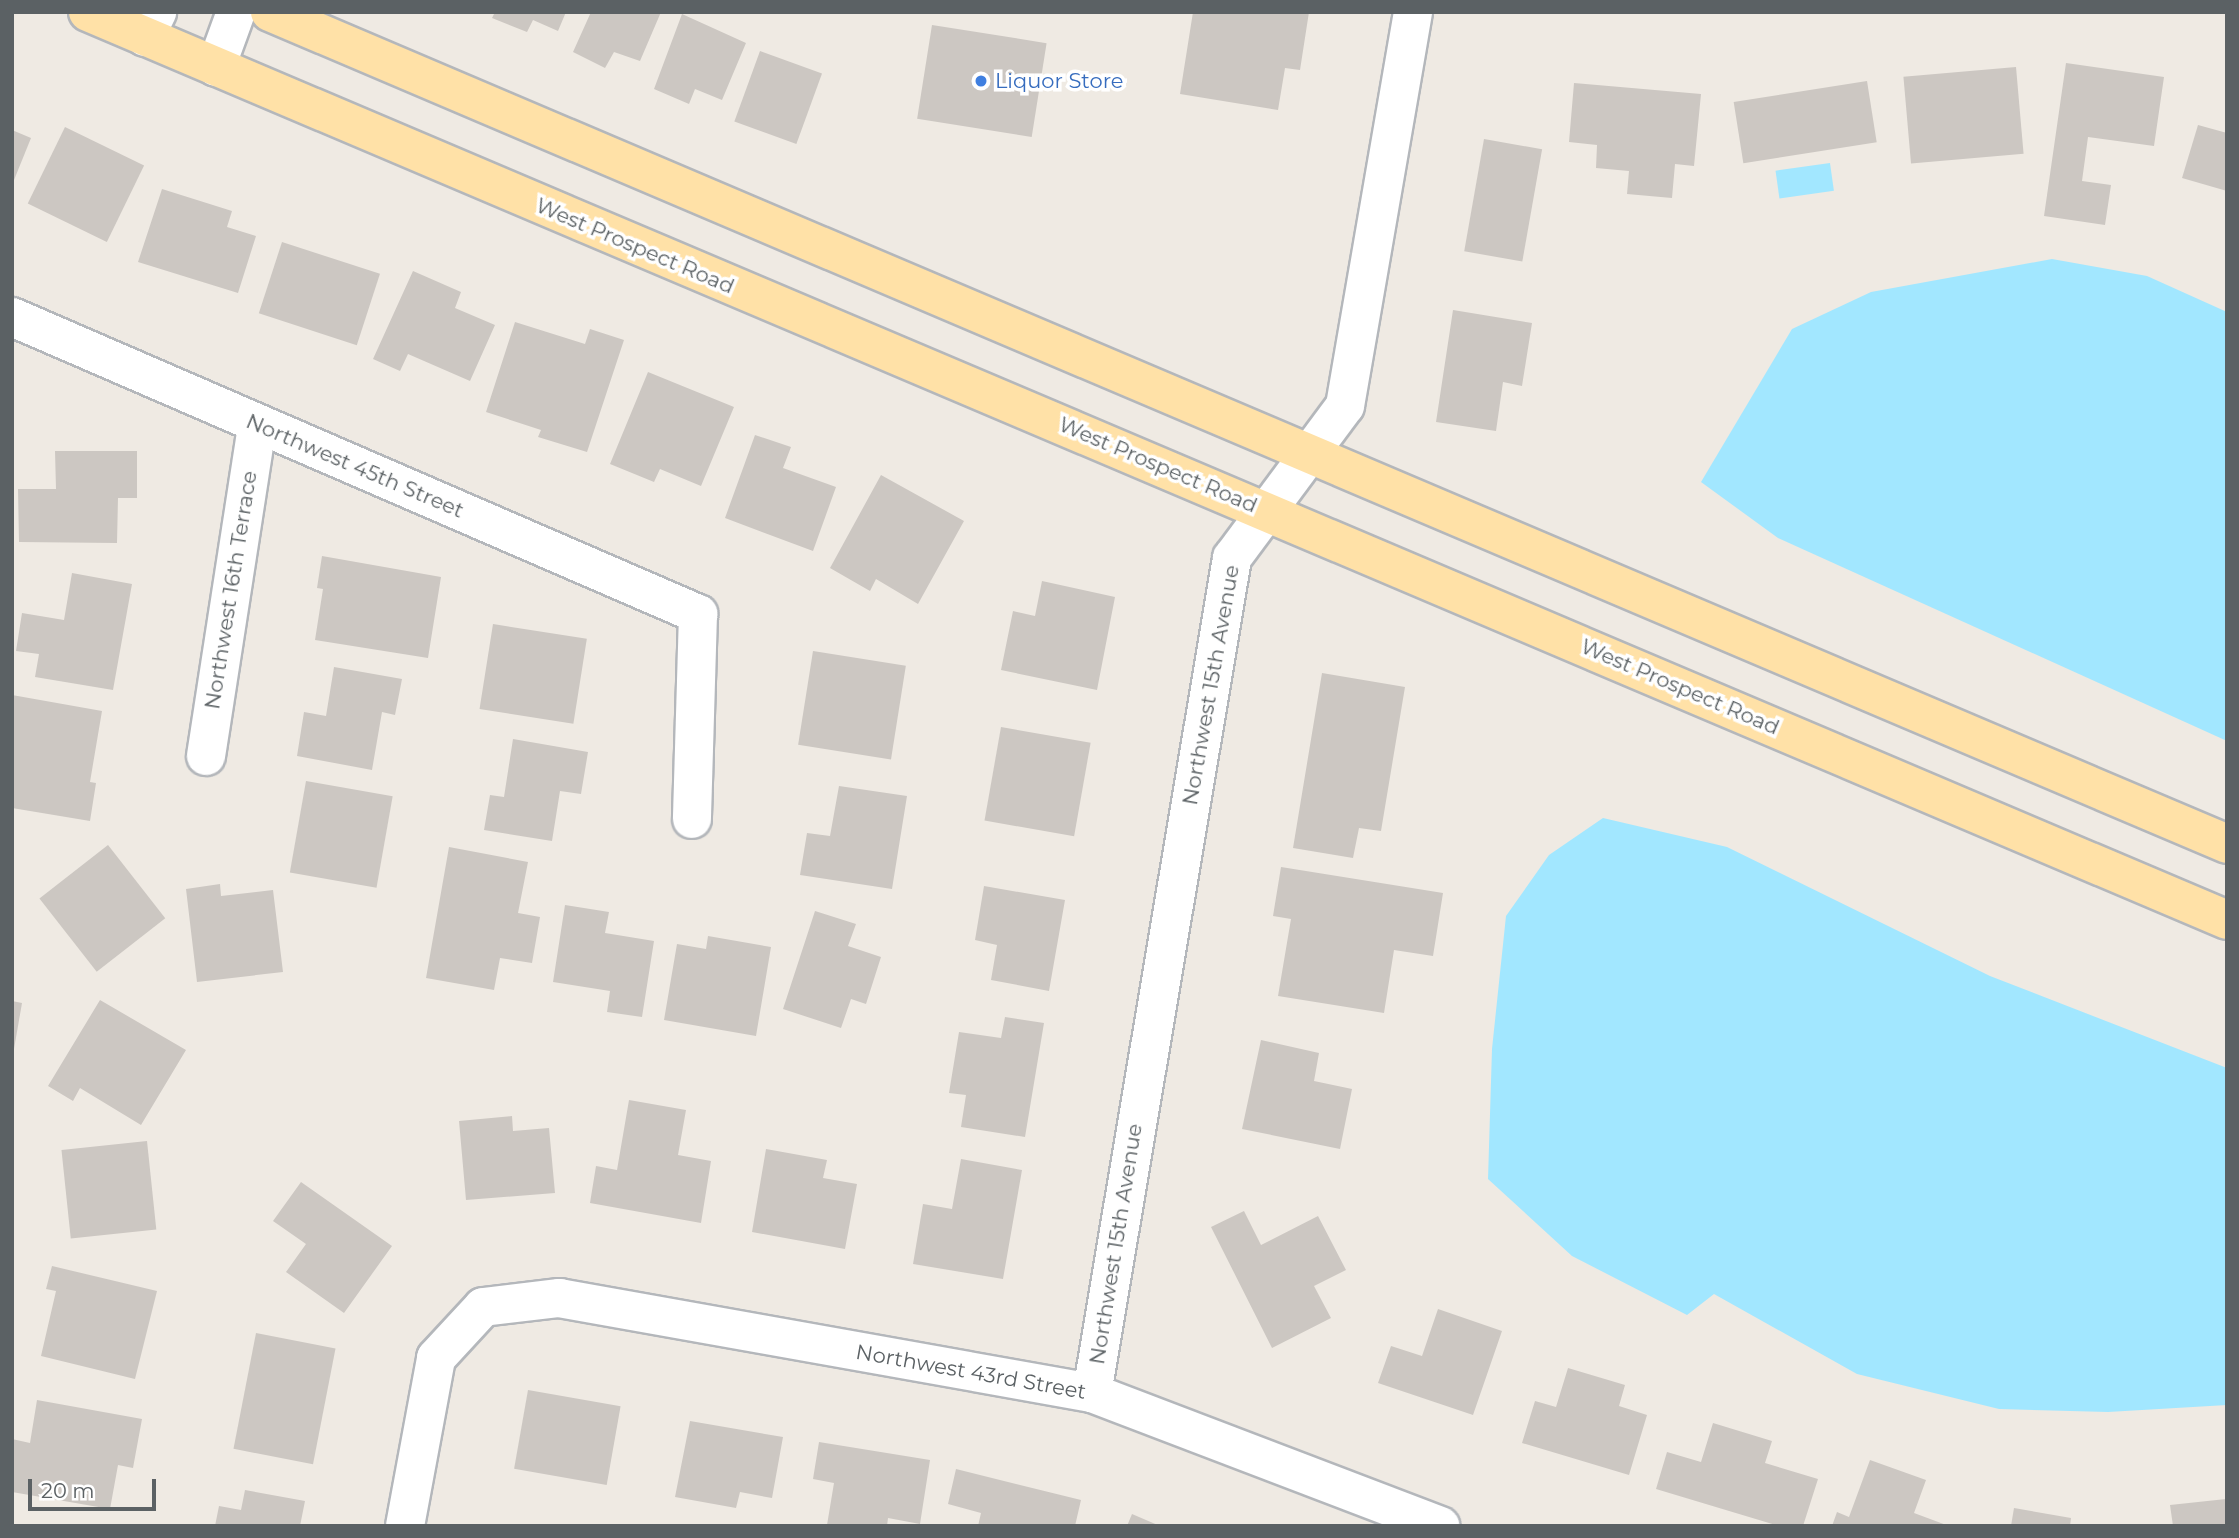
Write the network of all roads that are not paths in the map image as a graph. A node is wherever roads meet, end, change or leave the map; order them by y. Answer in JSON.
{"nodes":[{"id":1,"x":88,"y":12,"type":"edge"},
{"id":2,"x":236,"y":12,"type":"edge"},
{"id":3,"x":270,"y":12,"type":"edge"},
{"id":4,"x":1413,"y":12,"type":"edge"},
{"id":5,"x":151,"y":24,"type":"edge"},
{"id":6,"x":216,"y":67,"type":"junction"},
{"id":7,"x":12,"y":317,"type":"edge"},
{"id":8,"x":257,"y":425,"type":"junction"},
{"id":9,"x":1309,"y":454,"type":"junction"},
{"id":10,"x":1266,"y":511,"type":"junction"},
{"id":11,"x":206,"y":756,"type":"dead end"},
{"id":12,"x":692,"y":820,"type":"dead end"},
{"id":13,"x":2227,"y":844,"type":"edge"},
{"id":14,"x":2227,"y":920,"type":"edge"},
{"id":15,"x":1092,"y":1393,"type":"junction"},
{"id":16,"x":405,"y":1526,"type":"edge"},
{"id":17,"x":1440,"y":1526,"type":"edge"}],
"edges":[{"from":1,"to":5,"type":"main road","name":"West Prospect Road"},
{"from":2,"to":6,"type":"street"},
{"from":3,"to":9,"type":"main road"},
{"from":4,"to":9,"type":"street","name":"Northwest 15th Avenue"},
{"from":5,"to":6,"type":"main road","name":"West Prospect Road"},
{"from":6,"to":10,"type":"main road","name":"West Prospect Road"},
{"from":7,"to":8,"type":"street","name":"Northwest 45th Street"},
{"from":8,"to":11,"type":"street","name":"Northwest 16th Terrace"},
{"from":8,"to":12,"type":"street","name":"Northwest 45th Street"},
{"from":9,"to":10,"type":"street","name":"Northwest 15th Avenue"},
{"from":9,"to":13,"type":"main road"},
{"from":10,"to":14,"type":"main road","name":"West Prospect Road"},
{"from":10,"to":15,"type":"street","name":"Northwest 15th Avenue"},
{"from":15,"to":16,"type":"street","name":"Northwest 43rd Street"},
{"from":15,"to":17,"type":"street","name":"Northwest 43rd Street"}]}
